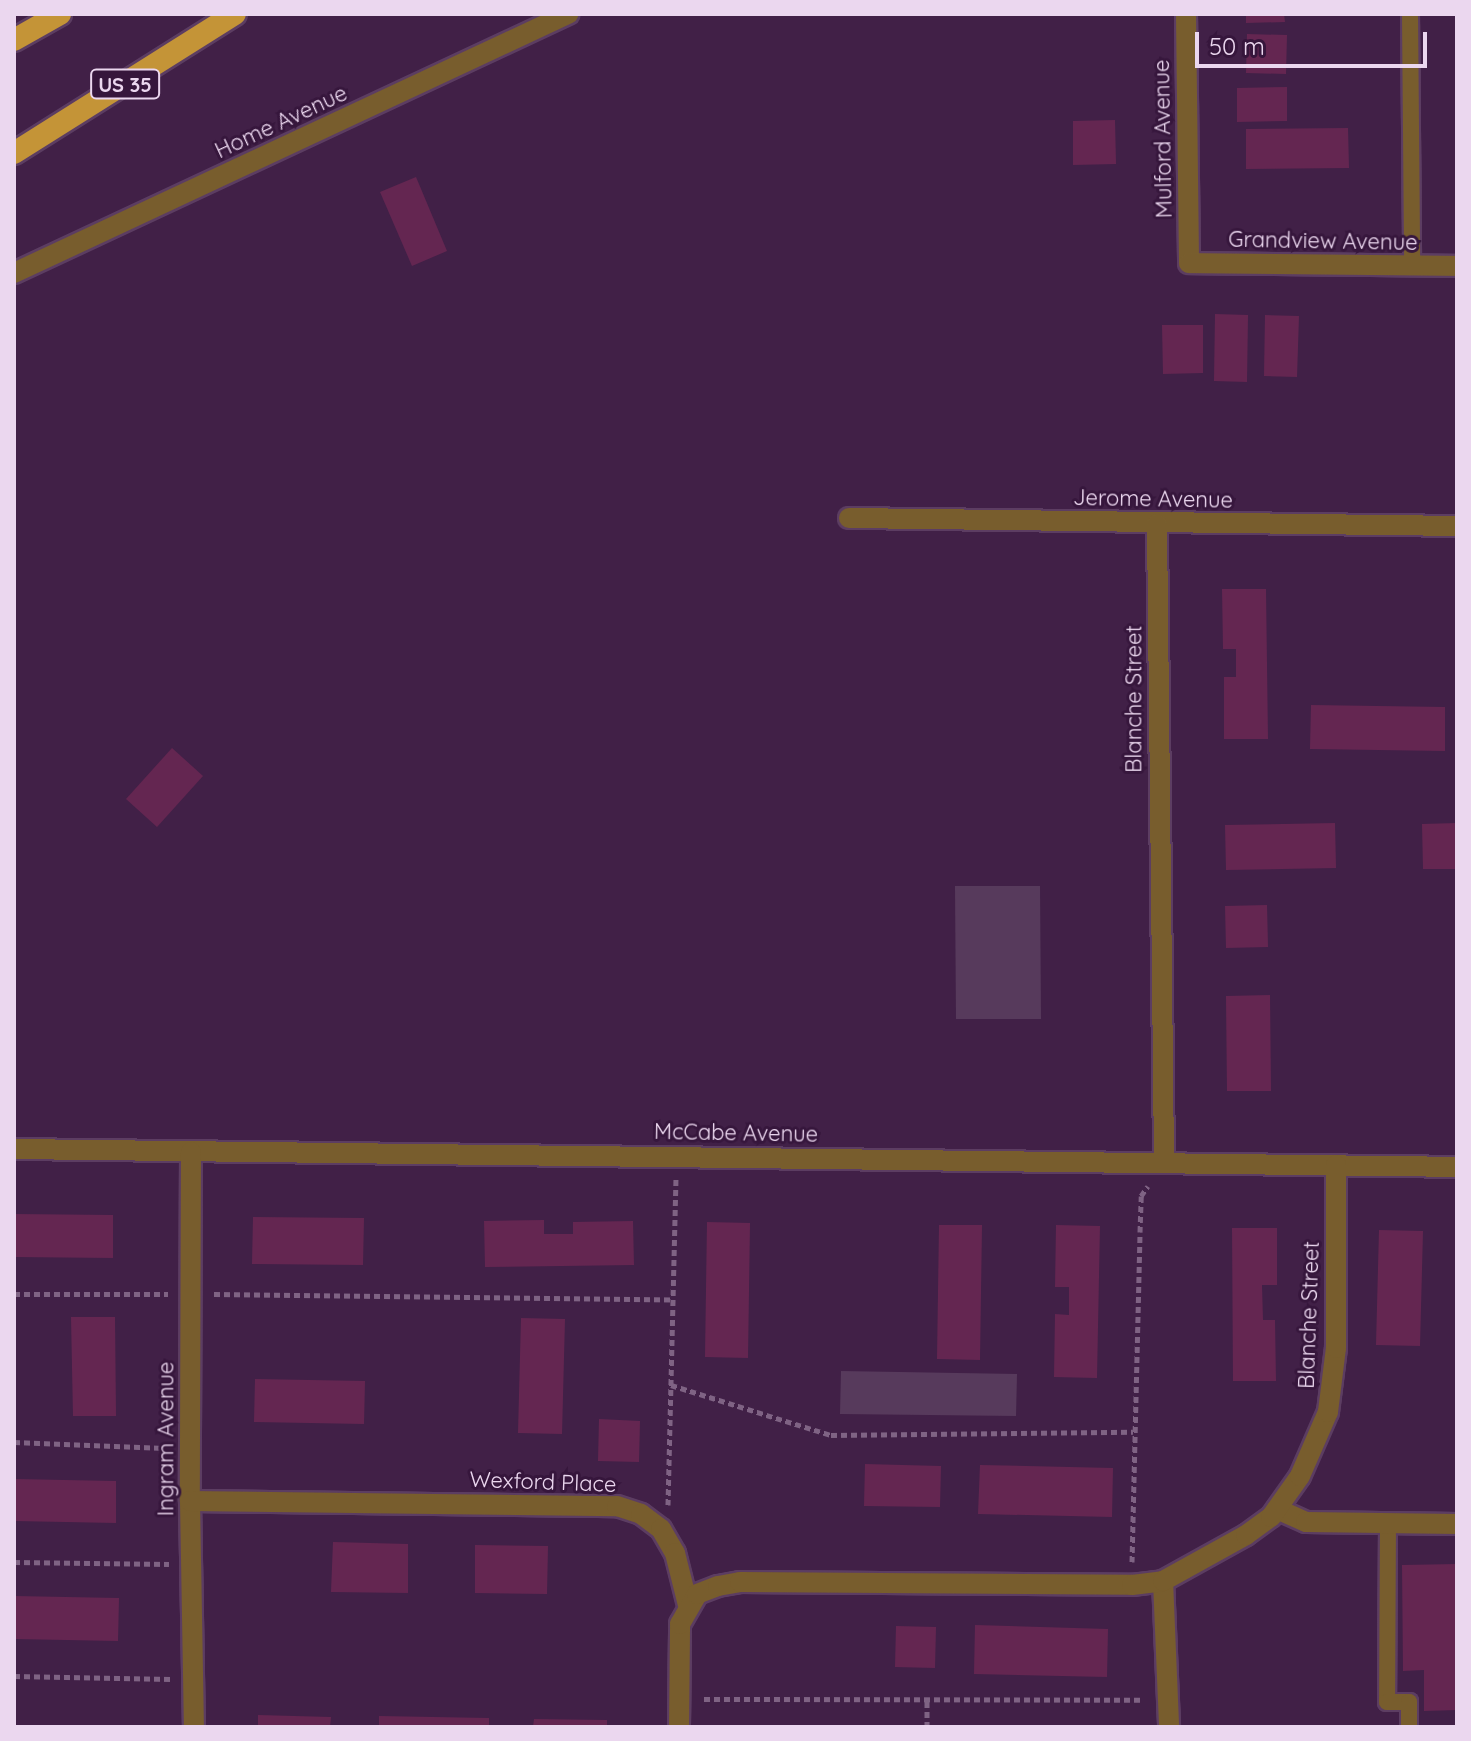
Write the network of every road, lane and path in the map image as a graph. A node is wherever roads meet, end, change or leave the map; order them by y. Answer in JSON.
{"nodes":[{"id":1,"x":60,"y":14,"type":"edge"},
{"id":2,"x":235,"y":14,"type":"edge"},
{"id":3,"x":568,"y":14,"type":"edge"},
{"id":4,"x":1186,"y":14,"type":"edge"},
{"id":5,"x":1410,"y":14,"type":"edge"},
{"id":6,"x":14,"y":40,"type":"edge"},
{"id":7,"x":14,"y":153,"type":"edge"},
{"id":8,"x":1189,"y":263,"type":"joint"},
{"id":9,"x":1412,"y":266,"type":"junction"},
{"id":10,"x":1457,"y":266,"type":"edge"},
{"id":11,"x":14,"y":273,"type":"edge"},
{"id":12,"x":849,"y":518,"type":"dead end"},
{"id":13,"x":1157,"y":524,"type":"junction"},
{"id":14,"x":1457,"y":526,"type":"edge"},
{"id":15,"x":14,"y":1149,"type":"edge"},
{"id":16,"x":191,"y":1152,"type":"junction"},
{"id":17,"x":677,"y":1157,"type":"junction"},
{"id":18,"x":1164,"y":1162,"type":"junction"},
{"id":19,"x":1336,"y":1165,"type":"junction"},
{"id":20,"x":1457,"y":1167,"type":"edge"},
{"id":21,"x":14,"y":1294,"type":"edge"},
{"id":22,"x":191,"y":1294,"type":"junction"},
{"id":23,"x":673,"y":1300,"type":"junction"},
{"id":24,"x":671,"y":1385,"type":"junction"},
{"id":25,"x":1133,"y":1432,"type":"junction"},
{"id":26,"x":14,"y":1442,"type":"edge"},
{"id":27,"x":190,"y":1449,"type":"junction"},
{"id":28,"x":190,"y":1501,"type":"junction"},
{"id":29,"x":1277,"y":1509,"type":"junction"},
{"id":30,"x":1388,"y":1524,"type":"junction"},
{"id":31,"x":1457,"y":1524,"type":"edge"},
{"id":32,"x":661,"y":1529,"type":"junction"},
{"id":33,"x":14,"y":1562,"type":"edge"},
{"id":34,"x":191,"y":1564,"type":"junction"},
{"id":35,"x":1163,"y":1581,"type":"junction"},
{"id":36,"x":1132,"y":1585,"type":"junction"},
{"id":37,"x":688,"y":1605,"type":"junction"},
{"id":38,"x":14,"y":1676,"type":"edge"},
{"id":39,"x":192,"y":1679,"type":"junction"},
{"id":40,"x":679,"y":1698,"type":"junction"},
{"id":41,"x":927,"y":1699,"type":"junction"},
{"id":42,"x":1168,"y":1701,"type":"junction"},
{"id":43,"x":194,"y":1727,"type":"edge"},
{"id":44,"x":679,"y":1727,"type":"edge"},
{"id":45,"x":927,"y":1727,"type":"edge"},
{"id":46,"x":1169,"y":1727,"type":"edge"},
{"id":47,"x":1409,"y":1727,"type":"edge"}],
"edges":[{"from":1,"to":6,"type":"highway"},
{"from":2,"to":7,"type":"highway","number":"US 35"},
{"from":3,"to":11,"type":"street","name":"Home Avenue"},
{"from":4,"to":8,"type":"street","name":"Mulford Avenue"},
{"from":5,"to":9,"type":"lane"},
{"from":8,"to":9,"type":"street","name":"Grandview Avenue"},
{"from":9,"to":10,"type":"street","name":"Grandview Avenue"},
{"from":12,"to":13,"type":"street","name":"Jerome Avenue"},
{"from":13,"to":14,"type":"street","name":"Jerome Avenue"},
{"from":13,"to":18,"type":"street","name":"Blanche Street"},
{"from":15,"to":16,"type":"street","name":"McCabe Avenue"},
{"from":16,"to":17,"type":"street","name":"McCabe Avenue"},
{"from":16,"to":22,"type":"street","name":"Ingram Avenue"},
{"from":17,"to":18,"type":"street","name":"McCabe Avenue"},
{"from":17,"to":23,"type":"path"},
{"from":18,"to":19,"type":"street","name":"McCabe Avenue"},
{"from":18,"to":25,"type":"path"},
{"from":19,"to":20,"type":"street","name":"McCabe Avenue"},
{"from":19,"to":29,"type":"street","name":"Blanche Street"},
{"from":21,"to":22,"type":"path"},
{"from":22,"to":23,"type":"path"},
{"from":22,"to":27,"type":"street","name":"Ingram Avenue"},
{"from":23,"to":24,"type":"path"},
{"from":24,"to":25,"type":"path"},
{"from":24,"to":32,"type":"path"},
{"from":25,"to":36,"type":"path"},
{"from":26,"to":27,"type":"path"},
{"from":27,"to":28,"type":"street","name":"Ingram Avenue"},
{"from":28,"to":32,"type":"street","name":"Wexford Place"},
{"from":28,"to":34,"type":"street","name":"Ingram Avenue"},
{"from":29,"to":30,"type":"street"},
{"from":29,"to":35,"type":"street","name":"Blanche Street"},
{"from":30,"to":31,"type":"street"},
{"from":30,"to":47,"type":"lane"},
{"from":32,"to":37,"type":"street"},
{"from":33,"to":34,"type":"path"},
{"from":34,"to":39,"type":"street","name":"Ingram Avenue"},
{"from":35,"to":36,"type":"street"},
{"from":35,"to":42,"type":"street"},
{"from":36,"to":37,"type":"street"},
{"from":37,"to":40,"type":"street"},
{"from":38,"to":39,"type":"path"},
{"from":39,"to":43,"type":"street","name":"Ingram Avenue"},
{"from":40,"to":41,"type":"path"},
{"from":40,"to":44,"type":"street"},
{"from":41,"to":42,"type":"path"},
{"from":41,"to":45,"type":"path"},
{"from":42,"to":46,"type":"street"}]}
